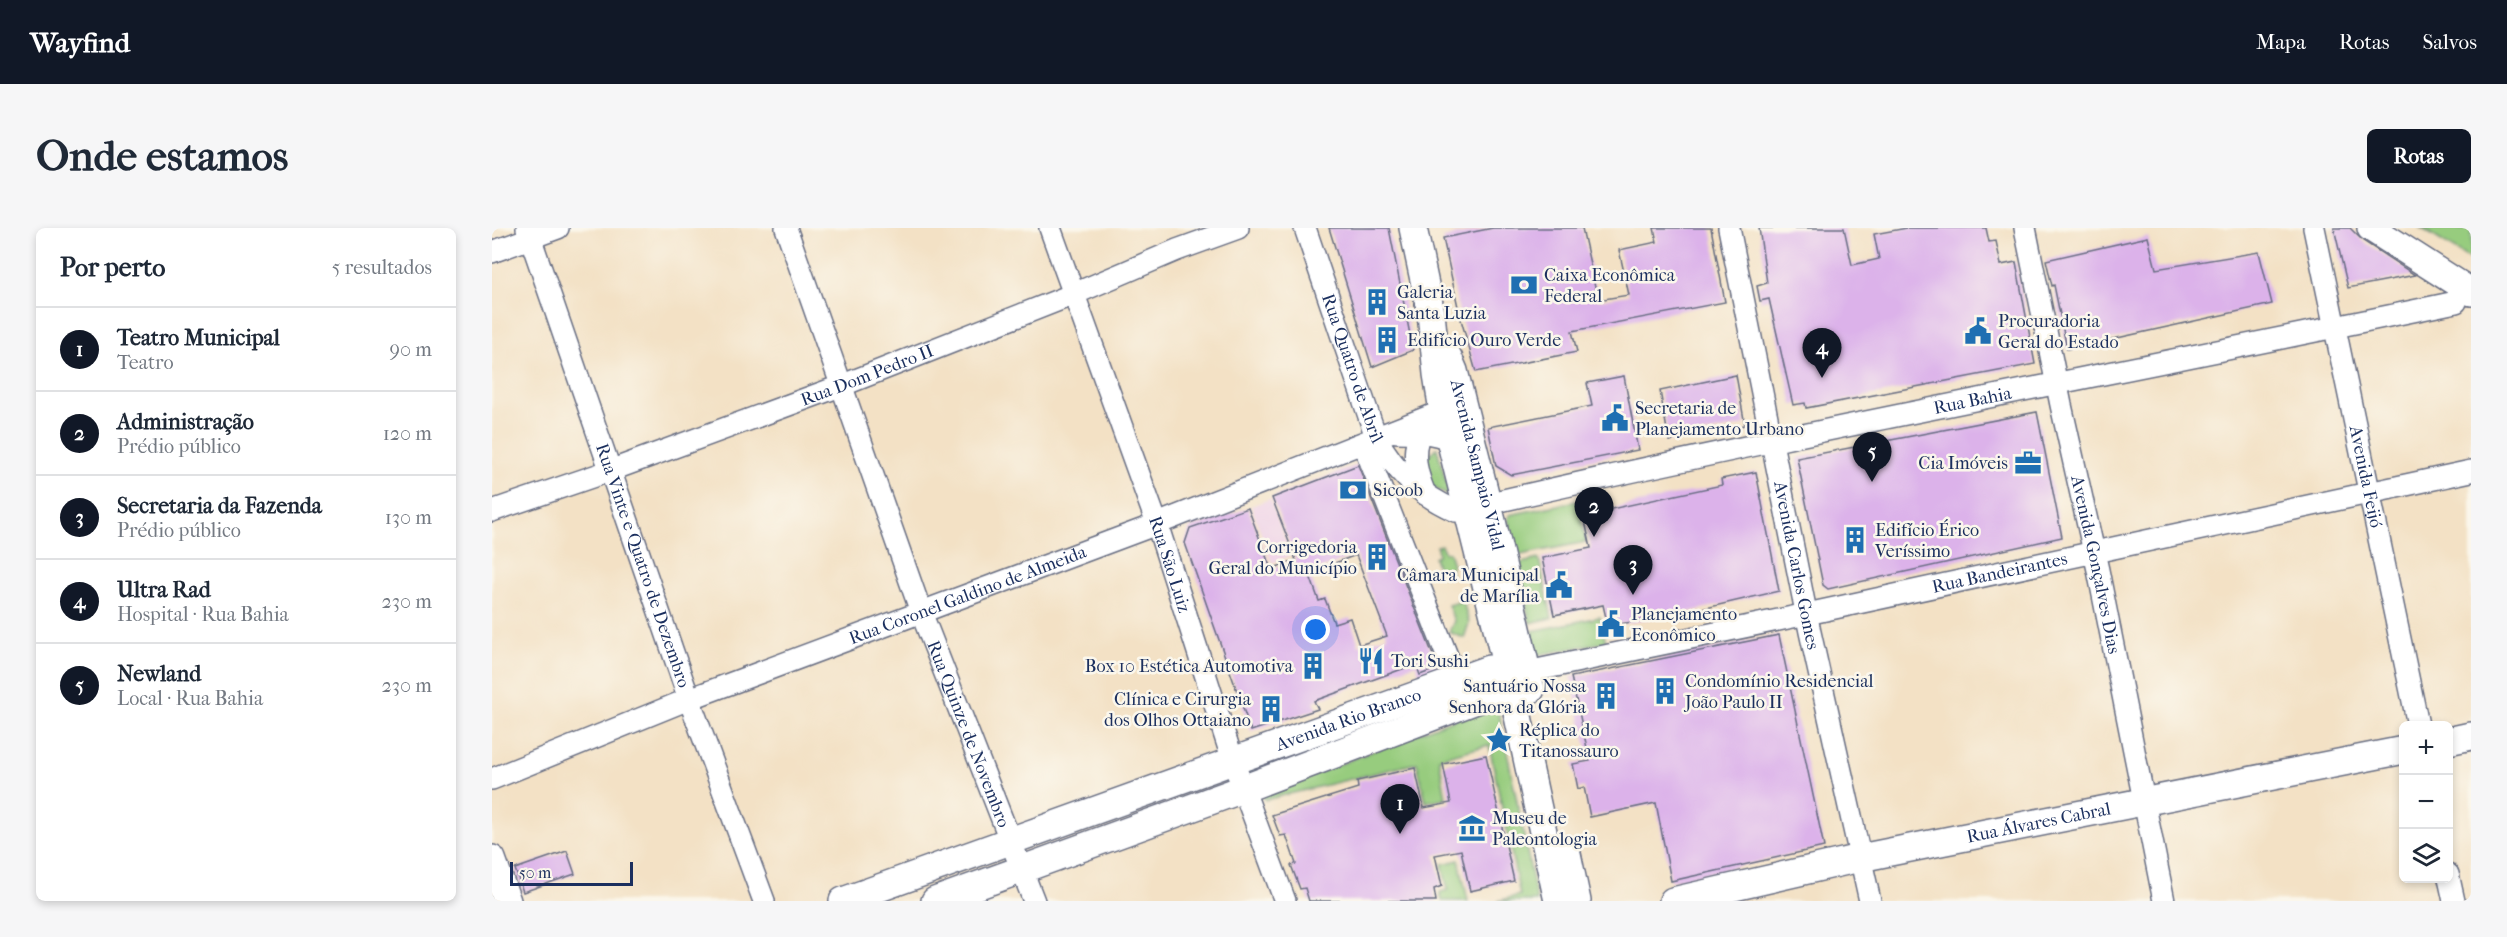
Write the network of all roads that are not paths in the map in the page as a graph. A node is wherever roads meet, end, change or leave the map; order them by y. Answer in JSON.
{"nodes":[{"id":1,"x":558,"y":228,"type":"edge"},
{"id":2,"x":786,"y":228,"type":"edge"},
{"id":3,"x":1050,"y":228,"type":"edge"},
{"id":4,"x":1238,"y":228,"type":"edge"},
{"id":5,"x":1305,"y":228,"type":"edge"},
{"id":6,"x":1413,"y":228,"type":"edge"},
{"id":7,"x":1729,"y":228,"type":"edge"},
{"id":8,"x":2025,"y":228,"type":"edge"},
{"id":9,"x":2371,"y":228,"type":"edge"},
{"id":10,"x":2395,"y":228,"type":"edge"},
{"id":11,"x":2314,"y":229,"type":"edge"},
{"id":12,"x":529,"y":233,"type":"edge"},
{"id":13,"x":492,"y":252,"type":"edge"},
{"id":14,"x":2461,"y":283,"type":"edge"},
{"id":15,"x":1074,"y":294,"type":"junction"},
{"id":16,"x":1431,"y":313,"type":"junction"},
{"id":17,"x":2335,"y":327,"type":"junction"},
{"id":18,"x":843,"y":385,"type":"junction"},
{"id":19,"x":2057,"y":385,"type":"junction"},
{"id":20,"x":1438,"y":413,"type":"junction"},
{"id":21,"x":1421,"y":433,"type":"junction"},
{"id":22,"x":1449,"y":438,"type":"junction"},
{"id":23,"x":1377,"y":441,"type":"junction"},
{"id":24,"x":1773,"y":441,"type":"junction"},
{"id":25,"x":1476,"y":462,"type":"junction"},
{"id":26,"x":612,"y":471,"type":"junction"},
{"id":27,"x":2471,"y":471,"type":"edge"},
{"id":28,"x":2370,"y":491,"type":"junction"},
{"id":29,"x":1425,"y":494,"type":"junction"},
{"id":30,"x":1478,"y":506,"type":"junction"},
{"id":31,"x":492,"y":511,"type":"edge"},
{"id":32,"x":1157,"y":524,"type":"junction"},
{"id":33,"x":2094,"y":552,"type":"junction"},
{"id":34,"x":921,"y":612,"type":"junction"},
{"id":35,"x":1807,"y":614,"type":"junction"},
{"id":36,"x":1453,"y":671,"type":"dead end"},
{"id":37,"x":1515,"y":675,"type":"junction"},
{"id":38,"x":689,"y":699,"type":"junction"},
{"id":39,"x":2417,"y":721,"type":"edge"},
{"id":40,"x":2471,"y":736,"type":"edge"},
{"id":41,"x":2453,"y":740,"type":"edge"},
{"id":42,"x":2399,"y":751,"type":"edge"},
{"id":43,"x":1233,"y":761,"type":"junction"},
{"id":44,"x":492,"y":779,"type":"edge"},
{"id":45,"x":1243,"y":789,"type":"junction"},
{"id":46,"x":2143,"y":801,"type":"junction"},
{"id":47,"x":1011,"y":842,"type":"junction"},
{"id":48,"x":1860,"y":858,"type":"junction"},
{"id":49,"x":492,"y":859,"type":"edge"},
{"id":50,"x":1022,"y":871,"type":"junction"},
{"id":51,"x":2450,"y":883,"type":"edge"},
{"id":52,"x":507,"y":901,"type":"edge"},
{"id":53,"x":764,"y":901,"type":"edge"},
{"id":54,"x":843,"y":901,"type":"edge"},
{"id":55,"x":935,"y":901,"type":"edge"},
{"id":56,"x":1034,"y":901,"type":"edge"},
{"id":57,"x":1285,"y":901,"type":"edge"},
{"id":58,"x":1558,"y":901,"type":"edge"},
{"id":59,"x":1577,"y":901,"type":"edge"},
{"id":60,"x":1673,"y":901,"type":"edge"},
{"id":61,"x":1870,"y":901,"type":"edge"},
{"id":62,"x":2164,"y":901,"type":"edge"},
{"id":63,"x":2454,"y":901,"type":"edge"}],
"edges":[{"from":1,"to":12,"type":"street"},
{"from":2,"to":18,"type":"street","name":"Rua Quinze de Novembro"},
{"from":3,"to":15,"type":"street","name":"Rua São Luiz"},
{"from":4,"to":15,"type":"street","name":"Rua Dom Pedro II"},
{"from":5,"to":23,"type":"street","name":"Rua Quatro de Abril"},
{"from":6,"to":16,"type":"main road","name":"Avenida Sampaio Vidal"},
{"from":7,"to":24,"type":"street","name":"Avenida Carlos Gomes"},
{"from":8,"to":19,"type":"street","name":"Avenida Gonçalves Dias"},
{"from":9,"to":14,"type":"main road"},
{"from":10,"to":14,"type":"main road"},
{"from":11,"to":17,"type":"street","name":"Avenida Feijó"},
{"from":12,"to":13,"type":"street"},
{"from":12,"to":26,"type":"street","name":"Rua Vinte e Quatro de Dezembro"},
{"from":14,"to":17,"type":"street","name":"Rua Bahia"},
{"from":15,"to":18,"type":"street","name":"Rua Dom Pedro II"},
{"from":15,"to":32,"type":"street","name":"Rua São Luiz"},
{"from":16,"to":20,"type":"main road","name":"Avenida Sampaio Vidal"},
{"from":16,"to":25,"type":"main road","name":"Avenida Sampaio Vidal"},
{"from":17,"to":19,"type":"street","name":"Rua Bahia"},
{"from":17,"to":28,"type":"street","name":"Avenida Feijó"},
{"from":18,"to":26,"type":"street","name":"Rua Dom Pedro II"},
{"from":18,"to":34,"type":"street","name":"Rua Quinze de Novembro"},
{"from":19,"to":24,"type":"street","name":"Rua Bahia"},
{"from":19,"to":33,"type":"street","name":"Avenida Gonçalves Dias"},
{"from":20,"to":21,"type":"street"},
{"from":20,"to":22,"type":"main road","name":"Avenida Sampaio Vidal"},
{"from":20,"to":23,"type":"street","name":"Rua Coronel Galdino de Almeida"},
{"from":21,"to":22,"type":"street"},
{"from":21,"to":23,"type":"street"},
{"from":21,"to":29,"type":"street"},
{"from":22,"to":25,"type":"street"},
{"from":22,"to":30,"type":"main road","name":"Avenida Sampaio Vidal"},
{"from":23,"to":29,"type":"street","name":"Rua Quatro de Abril"},
{"from":23,"to":32,"type":"street","name":"Rua Coronel Galdino de Almeida"},
{"from":23,"to":36,"type":"street"},
{"from":24,"to":30,"type":"street","name":"Rua Bahia"},
{"from":24,"to":35,"type":"street","name":"Avenida Carlos Gomes"},
{"from":25,"to":30,"type":"main road","name":"Avenida Sampaio Vidal"},
{"from":26,"to":31,"type":"street","name":"Rua Dom Pedro II"},
{"from":26,"to":38,"type":"street","name":"Rua Vinte e Quatro de Dezembro"},
{"from":27,"to":28,"type":"street","name":"Rua Bandeirantes"},
{"from":28,"to":33,"type":"street","name":"Rua Bandeirantes"},
{"from":28,"to":39,"type":"street","name":"Avenida Feijó"},
{"from":29,"to":30,"type":"street","name":"Rua Quatro de Abril"},
{"from":30,"to":37,"type":"main road","name":"Avenida Sampaio Vidal"},
{"from":32,"to":34,"type":"street","name":"Rua Coronel Galdino de Almeida"},
{"from":32,"to":43,"type":"street","name":"Rua São Luiz"},
{"from":33,"to":35,"type":"street","name":"Rua Bandeirantes"},
{"from":33,"to":46,"type":"street","name":"Avenida Gonçalves Dias"},
{"from":34,"to":38,"type":"street","name":"Rua Coronel Galdino de Almeida"},
{"from":34,"to":47,"type":"street","name":"Rua Quinze de Novembro"},
{"from":35,"to":37,"type":"street","name":"Rua Bandeirantes"},
{"from":35,"to":48,"type":"street","name":"Avenida Carlos Gomes"},
{"from":37,"to":43,"type":"main road","name":"Avenida Rio Branco"},
{"from":37,"to":45,"type":"main road","name":"Avenida Rio Branco"},
{"from":37,"to":58,"type":"main road","name":"Avenida Sampaio Vidal"},
{"from":37,"to":59,"type":"main road","name":"Avenida Sampaio Vidal"},
{"from":38,"to":44,"type":"street","name":"Rua Coronel Galdino de Almeida"},
{"from":38,"to":53,"type":"street","name":"Rua Vinte e Quatro de Dezembro"},
{"from":40,"to":41,"type":"main road"},
{"from":42,"to":46,"type":"main road","name":"Rua Álvares Cabral"},
{"from":43,"to":45,"type":"street","name":"Rua São Luiz"},
{"from":43,"to":47,"type":"main road","name":"Avenida Rio Branco"},
{"from":45,"to":50,"type":"main road","name":"Avenida Rio Branco"},
{"from":45,"to":57,"type":"street","name":"Rua São Luiz"},
{"from":46,"to":48,"type":"main road","name":"Rua Álvares Cabral"},
{"from":46,"to":62,"type":"street","name":"Avenida Gonçalves Dias"},
{"from":47,"to":50,"type":"street","name":"Rua Quinze de Novembro"},
{"from":47,"to":54,"type":"main road","name":"Avenida Rio Branco"},
{"from":48,"to":60,"type":"main road","name":"Rua Álvares Cabral"},
{"from":48,"to":61,"type":"street","name":"Avenida Carlos Gomes"},
{"from":49,"to":52,"type":"main road"},
{"from":50,"to":55,"type":"main road","name":"Avenida Rio Branco"},
{"from":50,"to":56,"type":"street","name":"Rua Quinze de Novembro"},
{"from":51,"to":63,"type":"street"}]}
